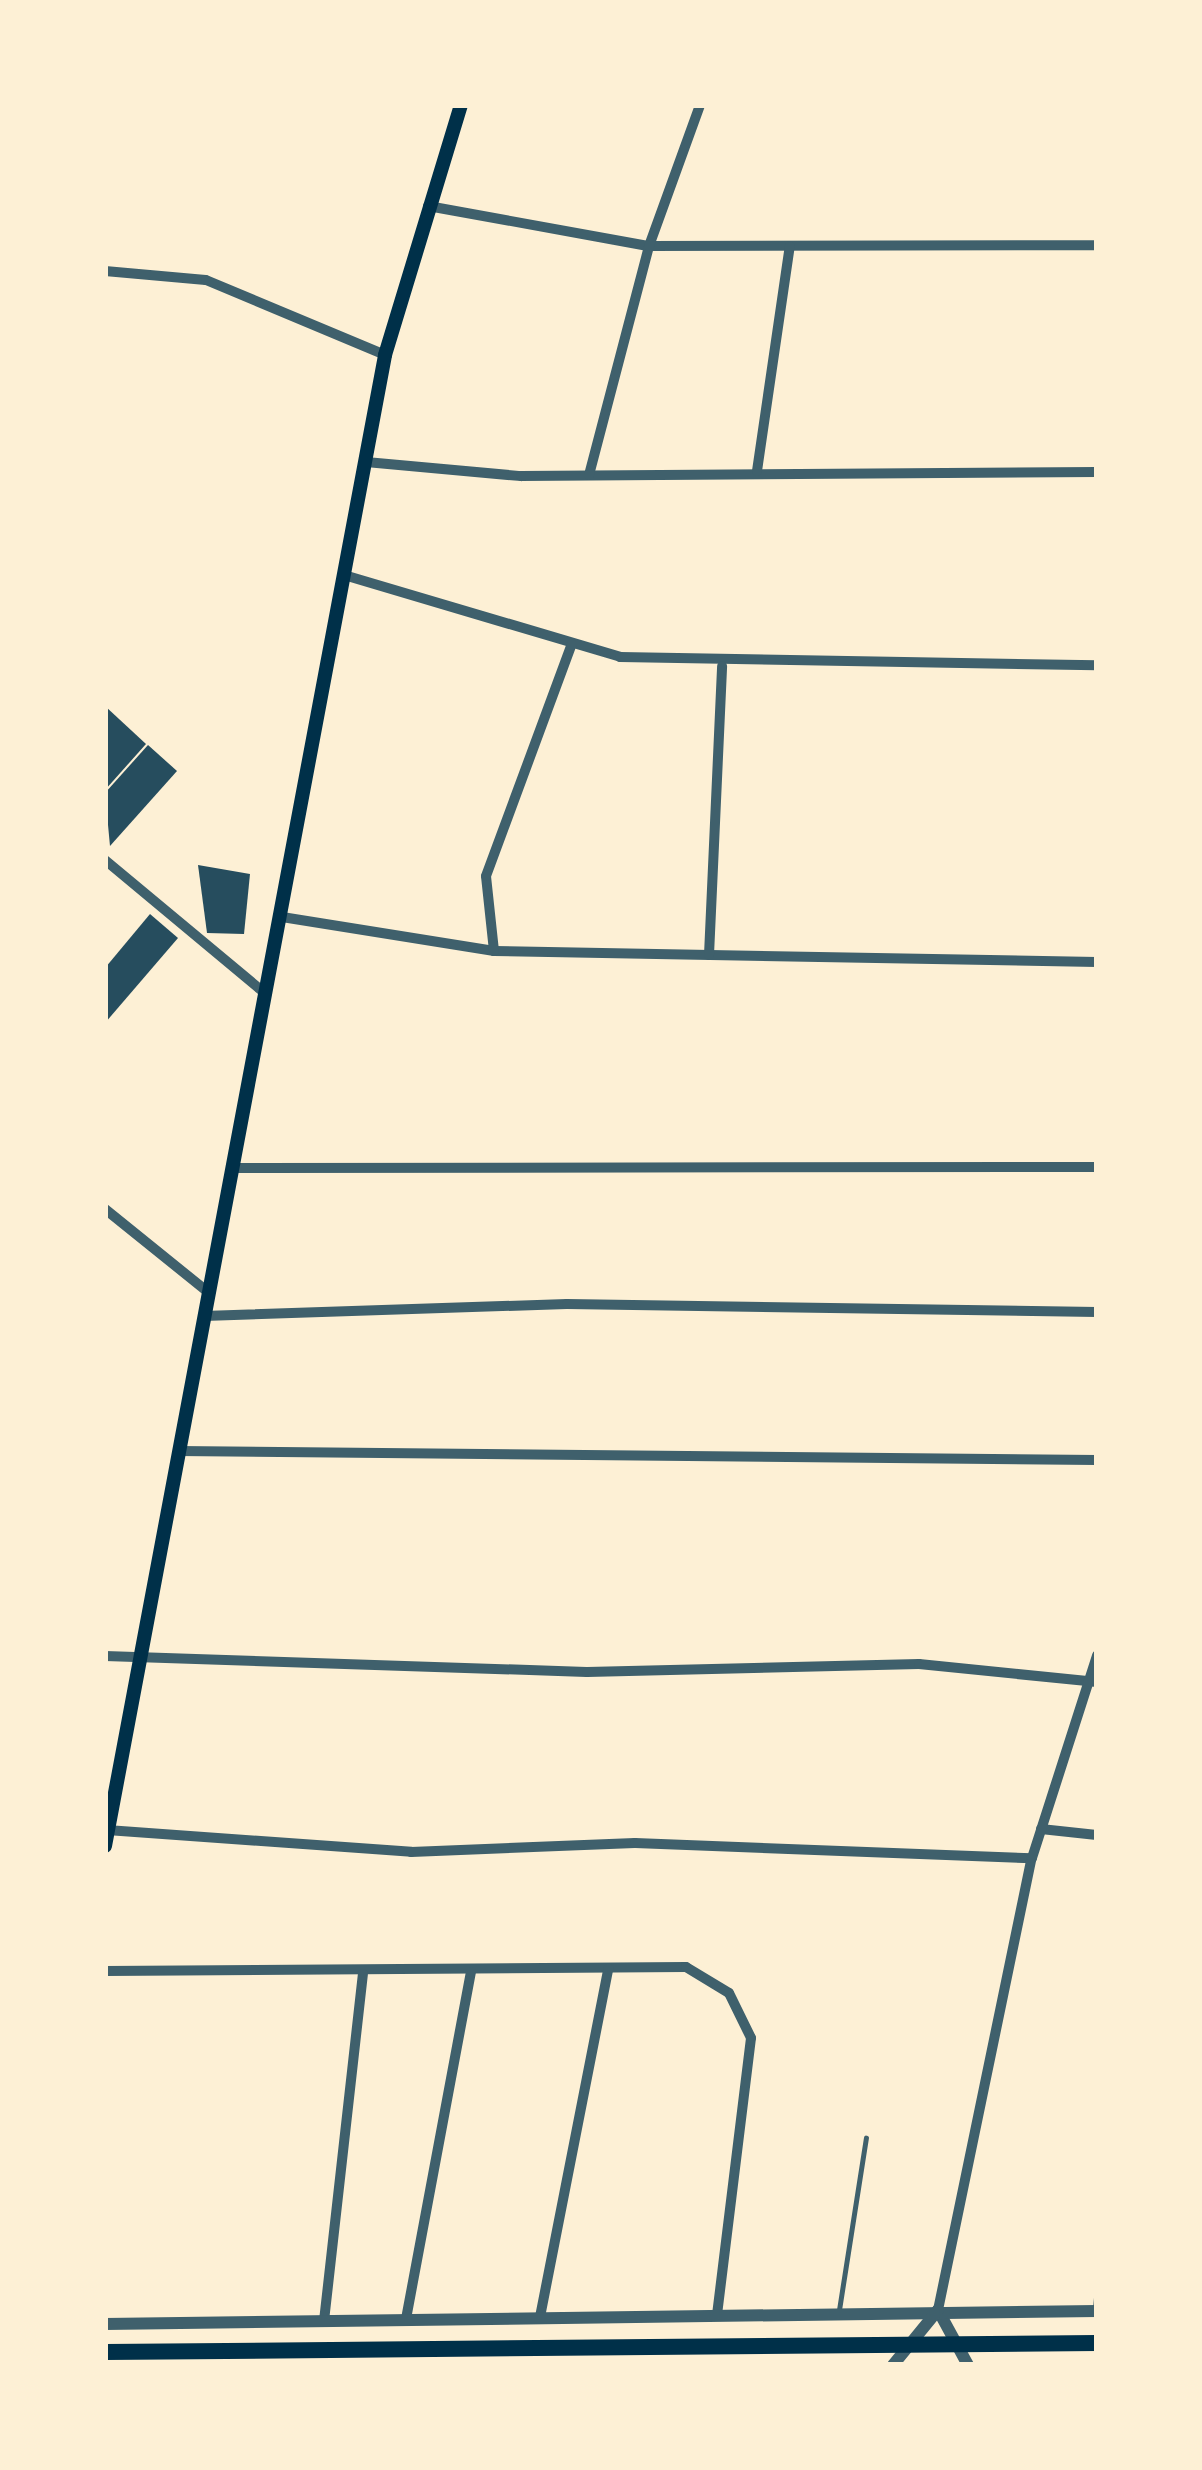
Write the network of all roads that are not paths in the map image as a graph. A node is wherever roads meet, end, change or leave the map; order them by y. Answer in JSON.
{"nodes":[{"id":1,"x":461,"y":105,"type":"edge"},
{"id":2,"x":700,"y":105,"type":"edge"},
{"id":3,"x":428,"y":206,"type":"junction"},
{"id":4,"x":790,"y":245,"type":"junction"},
{"id":5,"x":1097,"y":245,"type":"edge"},
{"id":6,"x":649,"y":246,"type":"junction"},
{"id":7,"x":105,"y":271,"type":"edge"},
{"id":8,"x":385,"y":356,"type":"junction"},
{"id":9,"x":365,"y":462,"type":"junction"},
{"id":10,"x":757,"y":471,"type":"junction"},
{"id":11,"x":1097,"y":472,"type":"edge"},
{"id":12,"x":589,"y":475,"type":"junction"},
{"id":13,"x":344,"y":575,"type":"junction"},
{"id":14,"x":572,"y":644,"type":"junction"},
{"id":15,"x":1097,"y":665,"type":"edge"},
{"id":16,"x":722,"y":666,"type":"junction"},
{"id":17,"x":105,"y":860,"type":"edge"},
{"id":18,"x":282,"y":916,"type":"junction"},
{"id":19,"x":494,"y":951,"type":"junction"},
{"id":20,"x":709,"y":955,"type":"junction"},
{"id":21,"x":1097,"y":962,"type":"edge"},
{"id":22,"x":266,"y":994,"type":"junction"},
{"id":23,"x":1097,"y":1167,"type":"edge"},
{"id":24,"x":233,"y":1168,"type":"junction"},
{"id":25,"x":105,"y":1209,"type":"edge"},
{"id":26,"x":208,"y":1292,"type":"junction"},
{"id":27,"x":1097,"y":1312,"type":"edge"},
{"id":28,"x":204,"y":1316,"type":"junction"},
{"id":29,"x":178,"y":1451,"type":"junction"},
{"id":30,"x":1097,"y":1460,"type":"edge"},
{"id":31,"x":1097,"y":1655,"type":"edge"},
{"id":32,"x":105,"y":1656,"type":"edge"},
{"id":33,"x":143,"y":1662,"type":"junction"},
{"id":34,"x":1093,"y":1681,"type":"edge"},
{"id":35,"x":1042,"y":1829,"type":"junction"},
{"id":36,"x":1097,"y":1834,"type":"edge"},
{"id":37,"x":106,"y":1838,"type":"edge"},
{"id":38,"x":1032,"y":1858,"type":"junction"},
{"id":39,"x":608,"y":1969,"type":"junction"},
{"id":40,"x":105,"y":1971,"type":"edge"},
{"id":41,"x":471,"y":1972,"type":"junction"},
{"id":42,"x":363,"y":1974,"type":"junction"},
{"id":43,"x":866,"y":2138,"type":"dead end"},
{"id":44,"x":1097,"y":2284,"type":"edge"},
{"id":45,"x":938,"y":2311,"type":"junction"},
{"id":46,"x":1096,"y":2311,"type":"edge"},
{"id":47,"x":838,"y":2312,"type":"junction"},
{"id":48,"x":717,"y":2314,"type":"junction"},
{"id":49,"x":540,"y":2317,"type":"junction"},
{"id":50,"x":406,"y":2319,"type":"junction"},
{"id":51,"x":325,"y":2320,"type":"junction"},
{"id":52,"x":105,"y":2324,"type":"edge"},
{"id":53,"x":1097,"y":2343,"type":"edge"},
{"id":54,"x":904,"y":2345,"type":"junction"},
{"id":55,"x":963,"y":2345,"type":"junction"},
{"id":56,"x":105,"y":2352,"type":"edge"},
{"id":57,"x":893,"y":2365,"type":"edge"},
{"id":58,"x":968,"y":2365,"type":"edge"}],
"edges":[{"from":1,"to":3,"type":"main road"},
{"from":2,"to":6,"type":"street"},
{"from":3,"to":6,"type":"street"},
{"from":3,"to":8,"type":"main road"},
{"from":4,"to":5,"type":"street"},
{"from":4,"to":6,"type":"street"},
{"from":4,"to":10,"type":"street"},
{"from":6,"to":12,"type":"street"},
{"from":7,"to":8,"type":"street"},
{"from":8,"to":9,"type":"main road"},
{"from":9,"to":12,"type":"street"},
{"from":9,"to":13,"type":"main road"},
{"from":10,"to":11,"type":"street"},
{"from":10,"to":12,"type":"street"},
{"from":13,"to":14,"type":"street"},
{"from":13,"to":18,"type":"main road"},
{"from":14,"to":16,"type":"street"},
{"from":14,"to":19,"type":"street"},
{"from":15,"to":16,"type":"street"},
{"from":16,"to":20,"type":"street"},
{"from":17,"to":22,"type":"street"},
{"from":18,"to":19,"type":"street"},
{"from":18,"to":22,"type":"main road"},
{"from":19,"to":20,"type":"street"},
{"from":20,"to":21,"type":"street"},
{"from":22,"to":24,"type":"main road"},
{"from":23,"to":24,"type":"street"},
{"from":24,"to":26,"type":"main road"},
{"from":25,"to":26,"type":"street"},
{"from":26,"to":28,"type":"main road"},
{"from":27,"to":28,"type":"street"},
{"from":28,"to":29,"type":"main road"},
{"from":29,"to":30,"type":"street"},
{"from":29,"to":33,"type":"main road"},
{"from":31,"to":34,"type":"street"},
{"from":32,"to":33,"type":"street"},
{"from":33,"to":34,"type":"street"},
{"from":33,"to":37,"type":"main road"},
{"from":34,"to":35,"type":"street"},
{"from":35,"to":36,"type":"street"},
{"from":35,"to":38,"type":"street"},
{"from":37,"to":38,"type":"street"},
{"from":38,"to":45,"type":"street"},
{"from":39,"to":41,"type":"street"},
{"from":39,"to":48,"type":"street"},
{"from":39,"to":49,"type":"street"},
{"from":40,"to":42,"type":"street"},
{"from":41,"to":42,"type":"street"},
{"from":41,"to":50,"type":"street"},
{"from":42,"to":51,"type":"street"},
{"from":43,"to":47,"type":"lane"},
{"from":44,"to":46,"type":"lane"},
{"from":45,"to":46,"type":"street"},
{"from":45,"to":47,"type":"street"},
{"from":45,"to":54,"type":"street"},
{"from":45,"to":55,"type":"street"},
{"from":47,"to":48,"type":"street"},
{"from":48,"to":49,"type":"street"},
{"from":49,"to":50,"type":"street"},
{"from":50,"to":51,"type":"street"},
{"from":51,"to":52,"type":"street"},
{"from":53,"to":55,"type":"highway"},
{"from":54,"to":55,"type":"highway"},
{"from":54,"to":56,"type":"highway"},
{"from":54,"to":57,"type":"street"},
{"from":55,"to":58,"type":"street"}]}
